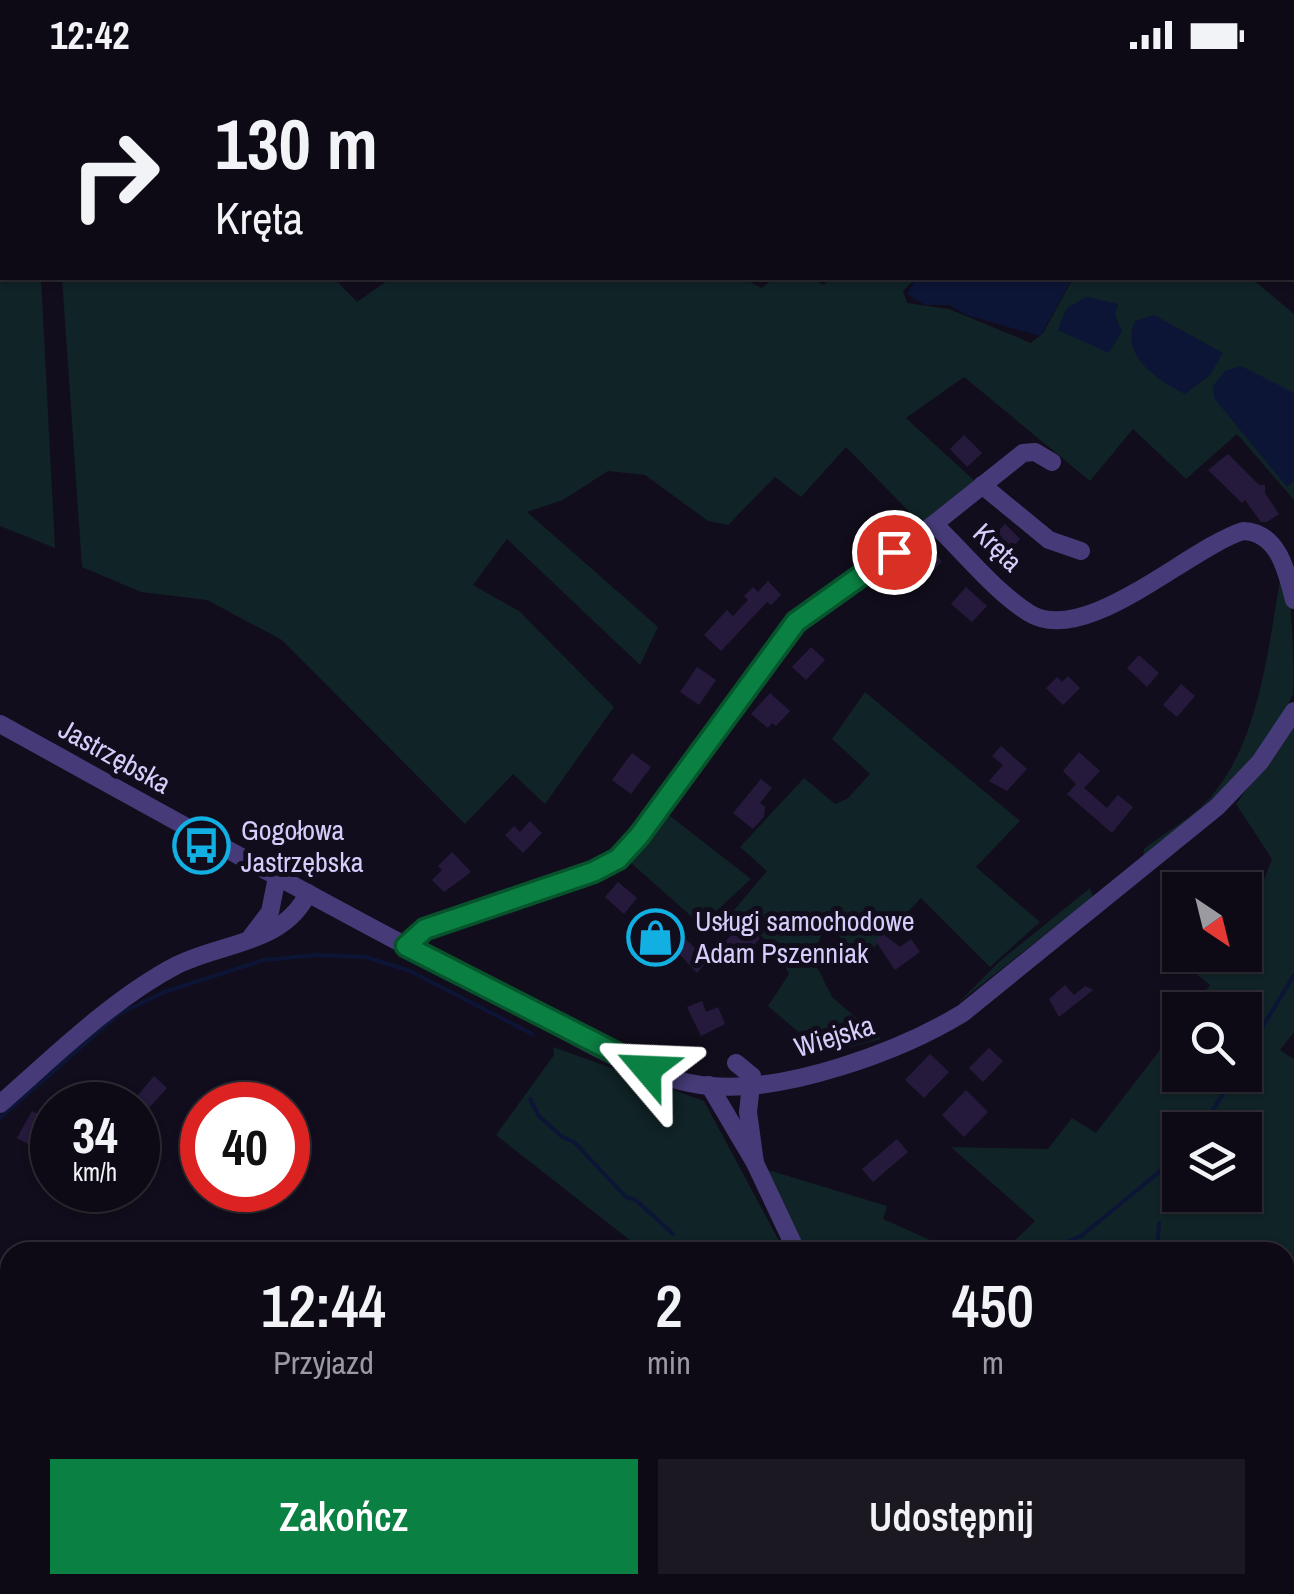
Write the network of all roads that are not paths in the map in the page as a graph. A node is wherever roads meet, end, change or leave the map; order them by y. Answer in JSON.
{"nodes":[{"id":1,"x":1052,"y":462,"type":"dead end"},
{"id":2,"x":982,"y":485,"type":"junction"},
{"id":3,"x":934,"y":524,"type":"junction"},
{"id":4,"x":1081,"y":550,"type":"dead end"},
{"id":5,"x":1294,"y":600,"type":"edge"},
{"id":6,"x":1294,"y":710,"type":"edge"},
{"id":7,"x":0,"y":724,"type":"edge"},
{"id":8,"x":277,"y":876,"type":"junction"},
{"id":9,"x":308,"y":894,"type":"junction"},
{"id":10,"x":250,"y":938,"type":"junction"},
{"id":11,"x":406,"y":946,"type":"junction"},
{"id":12,"x":736,"y":1063,"type":"dead end"},
{"id":13,"x":752,"y":1085,"type":"junction"},
{"id":14,"x":708,"y":1086,"type":"junction"},
{"id":15,"x":0,"y":1104,"type":"edge"},
{"id":16,"x":755,"y":1163,"type":"junction"},
{"id":17,"x":792,"y":1242,"type":"edge"}],
"edges":[{"from":1,"to":2,"type":"street"},
{"from":2,"to":3,"type":"street"},
{"from":2,"to":4,"type":"street"},
{"from":3,"to":5,"type":"street","name":"Kręta"},
{"from":3,"to":11,"type":"street","name":"Kręta"},
{"from":6,"to":13,"type":"street","name":"Wiejska"},
{"from":7,"to":8,"type":"street","name":"Jastrzębska"},
{"from":8,"to":9,"type":"street","name":"Jastrzębska"},
{"from":8,"to":10,"type":"street"},
{"from":9,"to":10,"type":"street"},
{"from":9,"to":11,"type":"street","name":"Wiejska"},
{"from":10,"to":15,"type":"street"},
{"from":11,"to":14,"type":"street","name":"Wiejska"},
{"from":12,"to":13,"type":"street"},
{"from":13,"to":14,"type":"street","name":"Wiejska"},
{"from":13,"to":16,"type":"street"},
{"from":14,"to":16,"type":"street"},
{"from":16,"to":17,"type":"street"}]}
